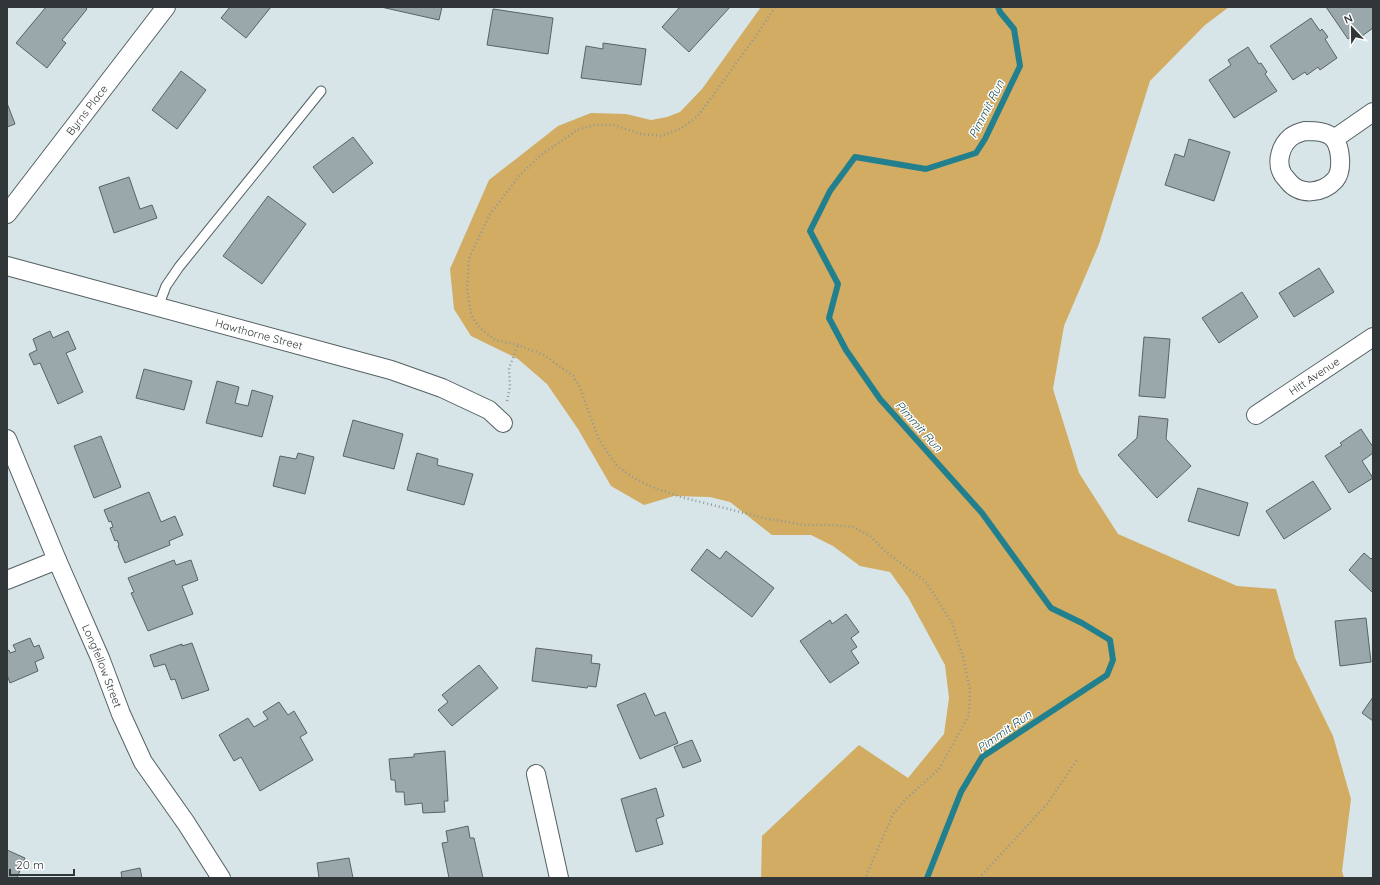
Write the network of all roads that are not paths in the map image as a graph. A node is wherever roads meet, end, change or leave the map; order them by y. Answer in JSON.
{"nodes":[{"id":1,"x":166,"y":7,"type":"edge"},
{"id":2,"x":321,"y":91,"type":"dead end"},
{"id":3,"x":1373,"y":112,"type":"edge"},
{"id":4,"x":1334,"y":139,"type":"dead end"},
{"id":5,"x":7,"y":214,"type":"edge"},
{"id":6,"x":7,"y":266,"type":"edge"},
{"id":7,"x":158,"y":307,"type":"junction"},
{"id":8,"x":1373,"y":337,"type":"edge"},
{"id":9,"x":1256,"y":415,"type":"dead end"},
{"id":10,"x":502,"y":423,"type":"road end"},
{"id":11,"x":7,"y":439,"type":"edge"},
{"id":12,"x":57,"y":560,"type":"junction"},
{"id":13,"x":7,"y":580,"type":"edge"},
{"id":14,"x":536,"y":774,"type":"dead end"},
{"id":15,"x":221,"y":878,"type":"edge"},
{"id":16,"x":559,"y":878,"type":"edge"}],
"edges":[{"from":1,"to":5,"type":"street","name":"Byrns Place"},
{"from":2,"to":7,"type":"lane"},
{"from":3,"to":4,"type":"street"},
{"from":6,"to":7,"type":"street","name":"Hawthorne Street"},
{"from":7,"to":10,"type":"street","name":"Hawthorne Street"},
{"from":8,"to":9,"type":"street","name":"Hitt Avenue"},
{"from":11,"to":12,"type":"street","name":"Longfellow Street"},
{"from":12,"to":13,"type":"street"},
{"from":12,"to":15,"type":"street","name":"Longfellow Street"},
{"from":14,"to":16,"type":"street"}]}
